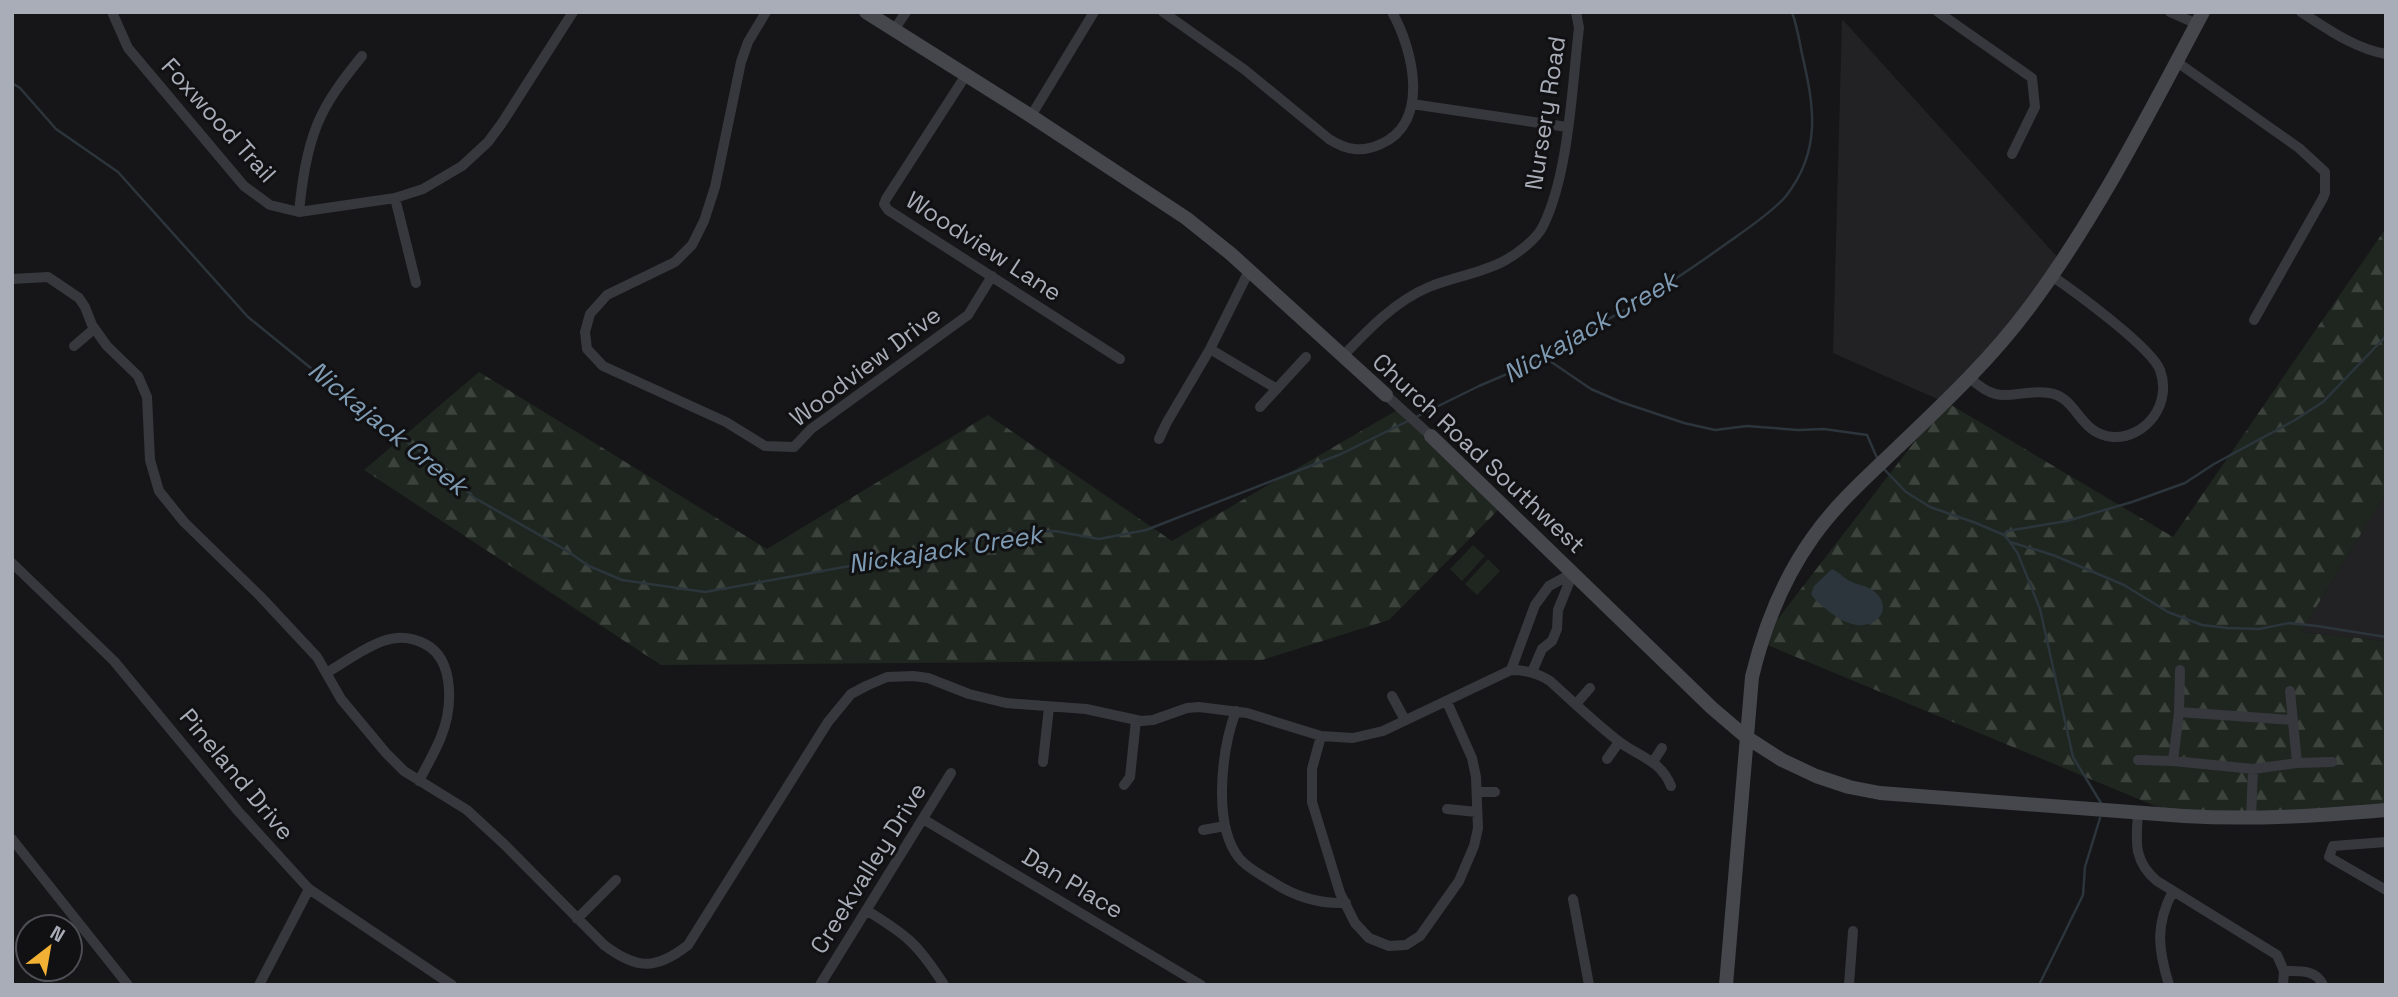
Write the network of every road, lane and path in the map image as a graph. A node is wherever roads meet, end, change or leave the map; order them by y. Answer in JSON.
{"nodes":[{"id":1,"x":112,"y":12,"type":"edge"},
{"id":2,"x":573,"y":12,"type":"edge"},
{"id":3,"x":766,"y":12,"type":"edge"},
{"id":4,"x":866,"y":12,"type":"edge"},
{"id":5,"x":906,"y":12,"type":"edge"},
{"id":6,"x":1094,"y":12,"type":"edge"},
{"id":7,"x":1163,"y":12,"type":"edge"},
{"id":8,"x":1392,"y":12,"type":"edge"},
{"id":9,"x":1576,"y":12,"type":"edge"},
{"id":10,"x":1938,"y":12,"type":"edge"},
{"id":11,"x":2170,"y":12,"type":"edge"},
{"id":12,"x":2301,"y":12,"type":"edge"},
{"id":13,"x":2200,"y":18,"type":"edge"},
{"id":14,"x":894,"y":30,"type":"junction"},
{"id":15,"x":2386,"y":54,"type":"edge"},
{"id":16,"x":362,"y":56,"type":"dead end"},
{"id":17,"x":2177,"y":62,"type":"junction"},
{"id":18,"x":965,"y":75,"type":"junction"},
{"id":19,"x":1412,"y":104,"type":"junction"},
{"id":20,"x":1031,"y":116,"type":"junction"},
{"id":21,"x":1567,"y":127,"type":"junction"},
{"id":22,"x":2012,"y":154,"type":"dead end"},
{"id":23,"x":395,"y":198,"type":"junction"},
{"id":24,"x":299,"y":212,"type":"junction"},
{"id":25,"x":1249,"y":271,"type":"junction"},
{"id":26,"x":992,"y":276,"type":"junction"},
{"id":27,"x":2052,"y":276,"type":"junction"},
{"id":28,"x":12,"y":278,"type":"edge"},
{"id":29,"x":416,"y":283,"type":"dead end"},
{"id":30,"x":2254,"y":320,"type":"dead end"},
{"id":31,"x":94,"y":329,"type":"junction"},
{"id":32,"x":74,"y":346,"type":"dead end"},
{"id":33,"x":1210,"y":349,"type":"junction"},
{"id":34,"x":1343,"y":356,"type":"junction"},
{"id":35,"x":1306,"y":357,"type":"dead end"},
{"id":36,"x":1120,"y":359,"type":"dead end"},
{"id":37,"x":1969,"y":377,"type":"junction"},
{"id":38,"x":1277,"y":389,"type":"junction"},
{"id":39,"x":1386,"y":396,"type":"joint"},
{"id":40,"x":1261,"y":407,"type":"dead end"},
{"id":41,"x":1431,"y":436,"type":"joint"},
{"id":42,"x":1159,"y":439,"type":"dead end"},
{"id":43,"x":12,"y":563,"type":"edge"},
{"id":44,"x":1573,"y":573,"type":"junction"},
{"id":45,"x":1522,"y":637,"type":"junction"},
{"id":46,"x":1542,"y":649,"type":"junction"},
{"id":47,"x":1511,"y":670,"type":"junction"},
{"id":48,"x":2180,"y":670,"type":"dead end"},
{"id":49,"x":1532,"y":672,"type":"junction"},
{"id":50,"x":326,"y":673,"type":"junction"},
{"id":51,"x":1590,"y":688,"type":"dead end"},
{"id":52,"x":2290,"y":691,"type":"dead end"},
{"id":53,"x":1392,"y":696,"type":"dead end"},
{"id":54,"x":1447,"y":702,"type":"junction"},
{"id":55,"x":1576,"y":704,"type":"junction"},
{"id":56,"x":1049,"y":707,"type":"junction"},
{"id":57,"x":1237,"y":711,"type":"junction"},
{"id":58,"x":2179,"y":712,"type":"junction"},
{"id":59,"x":1136,"y":720,"type":"junction"},
{"id":60,"x":1405,"y":720,"type":"junction"},
{"id":61,"x":2293,"y":720,"type":"junction"},
{"id":62,"x":1321,"y":736,"type":"junction"},
{"id":63,"x":1746,"y":737,"type":"junction"},
{"id":64,"x":1619,"y":742,"type":"junction"},
{"id":65,"x":1662,"y":748,"type":"dead end"},
{"id":66,"x":1607,"y":759,"type":"dead end"},
{"id":67,"x":2137,"y":760,"type":"dead end"},
{"id":68,"x":2173,"y":761,"type":"junction"},
{"id":69,"x":1043,"y":762,"type":"dead end"},
{"id":70,"x":1653,"y":762,"type":"junction"},
{"id":71,"x":2332,"y":762,"type":"dead end"},
{"id":72,"x":2297,"y":763,"type":"junction"},
{"id":73,"x":2253,"y":769,"type":"junction"},
{"id":74,"x":951,"y":773,"type":"dead end"},
{"id":75,"x":419,"y":781,"type":"junction"},
{"id":76,"x":1124,"y":785,"type":"dead end"},
{"id":77,"x":1671,"y":786,"type":"dead end"},
{"id":78,"x":1478,"y":792,"type":"junction"},
{"id":79,"x":1495,"y":792,"type":"dead end"},
{"id":80,"x":1447,"y":808,"type":"dead end"},
{"id":81,"x":2386,"y":810,"type":"edge"},
{"id":82,"x":1477,"y":812,"type":"junction"},
{"id":83,"x":2138,"y":813,"type":"junction"},
{"id":84,"x":923,"y":819,"type":"junction"},
{"id":85,"x":2250,"y":819,"type":"junction"},
{"id":86,"x":1226,"y":826,"type":"junction"},
{"id":87,"x":1203,"y":831,"type":"dead end"},
{"id":88,"x":12,"y":839,"type":"edge"},
{"id":89,"x":2386,"y":842,"type":"edge"},
{"id":90,"x":616,"y":880,"type":"dead end"},
{"id":91,"x":309,"y":889,"type":"junction"},
{"id":92,"x":2386,"y":890,"type":"edge"},
{"id":93,"x":2173,"y":891,"type":"junction"},
{"id":94,"x":1573,"y":899,"type":"dead end"},
{"id":95,"x":1346,"y":903,"type":"junction"},
{"id":96,"x":866,"y":910,"type":"junction"},
{"id":97,"x":577,"y":919,"type":"junction"},
{"id":98,"x":1853,"y":931,"type":"dead end"},
{"id":99,"x":2284,"y":971,"type":"junction"},
{"id":100,"x":128,"y":985,"type":"edge"},
{"id":101,"x":259,"y":985,"type":"edge"},
{"id":102,"x":452,"y":985,"type":"edge"},
{"id":103,"x":820,"y":985,"type":"edge"},
{"id":104,"x":944,"y":985,"type":"edge"},
{"id":105,"x":1201,"y":985,"type":"edge"},
{"id":106,"x":1589,"y":985,"type":"edge"},
{"id":107,"x":1726,"y":985,"type":"edge"},
{"id":108,"x":1849,"y":985,"type":"edge"},
{"id":109,"x":2169,"y":985,"type":"edge"},
{"id":110,"x":2283,"y":985,"type":"edge"},
{"id":111,"x":2323,"y":985,"type":"edge"}],
"edges":[{"from":1,"to":24,"type":"street","name":"Foxwood Trail"},
{"from":2,"to":23,"type":"street","name":"Foxwood Trail"},
{"from":3,"to":26,"type":"street","name":"Woodview Drive"},
{"from":4,"to":14,"type":"street","name":"Church Road Southwest"},
{"from":5,"to":14,"type":"street"},
{"from":6,"to":20,"type":"street"},
{"from":7,"to":19,"type":"street"},
{"from":8,"to":19,"type":"street"},
{"from":9,"to":21,"type":"street","name":"Nursery Road"},
{"from":10,"to":22,"type":"street"},
{"from":11,"to":13,"type":"street"},
{"from":12,"to":15,"type":"street"},
{"from":13,"to":17,"type":"street"},
{"from":14,"to":18,"type":"street","name":"Church Road Southwest"},
{"from":16,"to":24,"type":"street"},
{"from":17,"to":27,"type":"street"},
{"from":17,"to":30,"type":"street"},
{"from":18,"to":20,"type":"street","name":"Church Road Southwest"},
{"from":18,"to":26,"type":"street","name":"Woodview Lane"},
{"from":19,"to":21,"type":"street"},
{"from":20,"to":25,"type":"street","name":"Church Road Southwest"},
{"from":21,"to":34,"type":"street","name":"Nursery Road"},
{"from":23,"to":24,"type":"street","name":"Foxwood Trail"},
{"from":23,"to":29,"type":"street"},
{"from":25,"to":33,"type":"street"},
{"from":25,"to":34,"type":"street","name":"Church Road Southwest"},
{"from":26,"to":36,"type":"street","name":"Woodview Lane"},
{"from":27,"to":37,"type":"street"},
{"from":27,"to":37,"type":"street"},
{"from":28,"to":31,"type":"street"},
{"from":31,"to":32,"type":"street"},
{"from":31,"to":50,"type":"street"},
{"from":33,"to":38,"type":"street"},
{"from":33,"to":42,"type":"street"},
{"from":34,"to":39,"type":"street","name":"Church Road Southwest"},
{"from":35,"to":38,"type":"street"},
{"from":37,"to":63,"type":"street"},
{"from":38,"to":40,"type":"street"},
{"from":39,"to":41,"type":"street","name":"Church Road Southwest"},
{"from":41,"to":44,"type":"street","name":"Church Road Southwest"},
{"from":43,"to":91,"type":"street","name":"Pineland Drive"},
{"from":44,"to":45,"type":"street"},
{"from":44,"to":46,"type":"street"},
{"from":44,"to":63,"type":"street","name":"Church Road Southwest"},
{"from":45,"to":46,"type":"street"},
{"from":45,"to":47,"type":"street"},
{"from":46,"to":49,"type":"street"},
{"from":47,"to":49,"type":"street"},
{"from":47,"to":54,"type":"street"},
{"from":48,"to":58,"type":"street"},
{"from":49,"to":55,"type":"street"},
{"from":50,"to":75,"type":"street"},
{"from":50,"to":75,"type":"street"},
{"from":51,"to":55,"type":"street"},
{"from":52,"to":61,"type":"street"},
{"from":53,"to":60,"type":"street"},
{"from":54,"to":60,"type":"street"},
{"from":54,"to":78,"type":"street"},
{"from":55,"to":64,"type":"street"},
{"from":56,"to":59,"type":"street"},
{"from":56,"to":69,"type":"street"},
{"from":56,"to":97,"type":"street"},
{"from":57,"to":59,"type":"street"},
{"from":57,"to":62,"type":"street"},
{"from":57,"to":86,"type":"street"},
{"from":58,"to":61,"type":"street"},
{"from":58,"to":68,"type":"street"},
{"from":59,"to":76,"type":"street"},
{"from":60,"to":62,"type":"street"},
{"from":61,"to":72,"type":"street"},
{"from":62,"to":95,"type":"street"},
{"from":63,"to":83,"type":"street","name":"Church Road Southwest"},
{"from":63,"to":107,"type":"street"},
{"from":64,"to":66,"type":"street"},
{"from":64,"to":70,"type":"street"},
{"from":65,"to":70,"type":"street"},
{"from":67,"to":68,"type":"street"},
{"from":68,"to":73,"type":"street"},
{"from":70,"to":77,"type":"street"},
{"from":71,"to":72,"type":"street"},
{"from":72,"to":73,"type":"street"},
{"from":73,"to":85,"type":"street"},
{"from":74,"to":84,"type":"street","name":"Creekvalley Drive"},
{"from":75,"to":97,"type":"street"},
{"from":78,"to":79,"type":"street"},
{"from":78,"to":82,"type":"street"},
{"from":80,"to":82,"type":"street"},
{"from":81,"to":85,"type":"street","name":"Church Road Southwest"},
{"from":82,"to":95,"type":"street"},
{"from":83,"to":85,"type":"street","name":"Church Road Southwest"},
{"from":83,"to":93,"type":"street"},
{"from":84,"to":96,"type":"street","name":"Creekvalley Drive"},
{"from":84,"to":105,"type":"street","name":"Dan Place"},
{"from":86,"to":87,"type":"street"},
{"from":86,"to":95,"type":"street"},
{"from":88,"to":100,"type":"street"},
{"from":89,"to":92,"type":"street"},
{"from":90,"to":97,"type":"street"},
{"from":91,"to":101,"type":"street"},
{"from":91,"to":102,"type":"street","name":"Pineland Drive"},
{"from":93,"to":99,"type":"street"},
{"from":93,"to":109,"type":"street"},
{"from":94,"to":106,"type":"street"},
{"from":96,"to":103,"type":"street","name":"Creekvalley Drive"},
{"from":96,"to":104,"type":"street"},
{"from":98,"to":108,"type":"street"},
{"from":99,"to":110,"type":"street"},
{"from":99,"to":111,"type":"street"}]}
